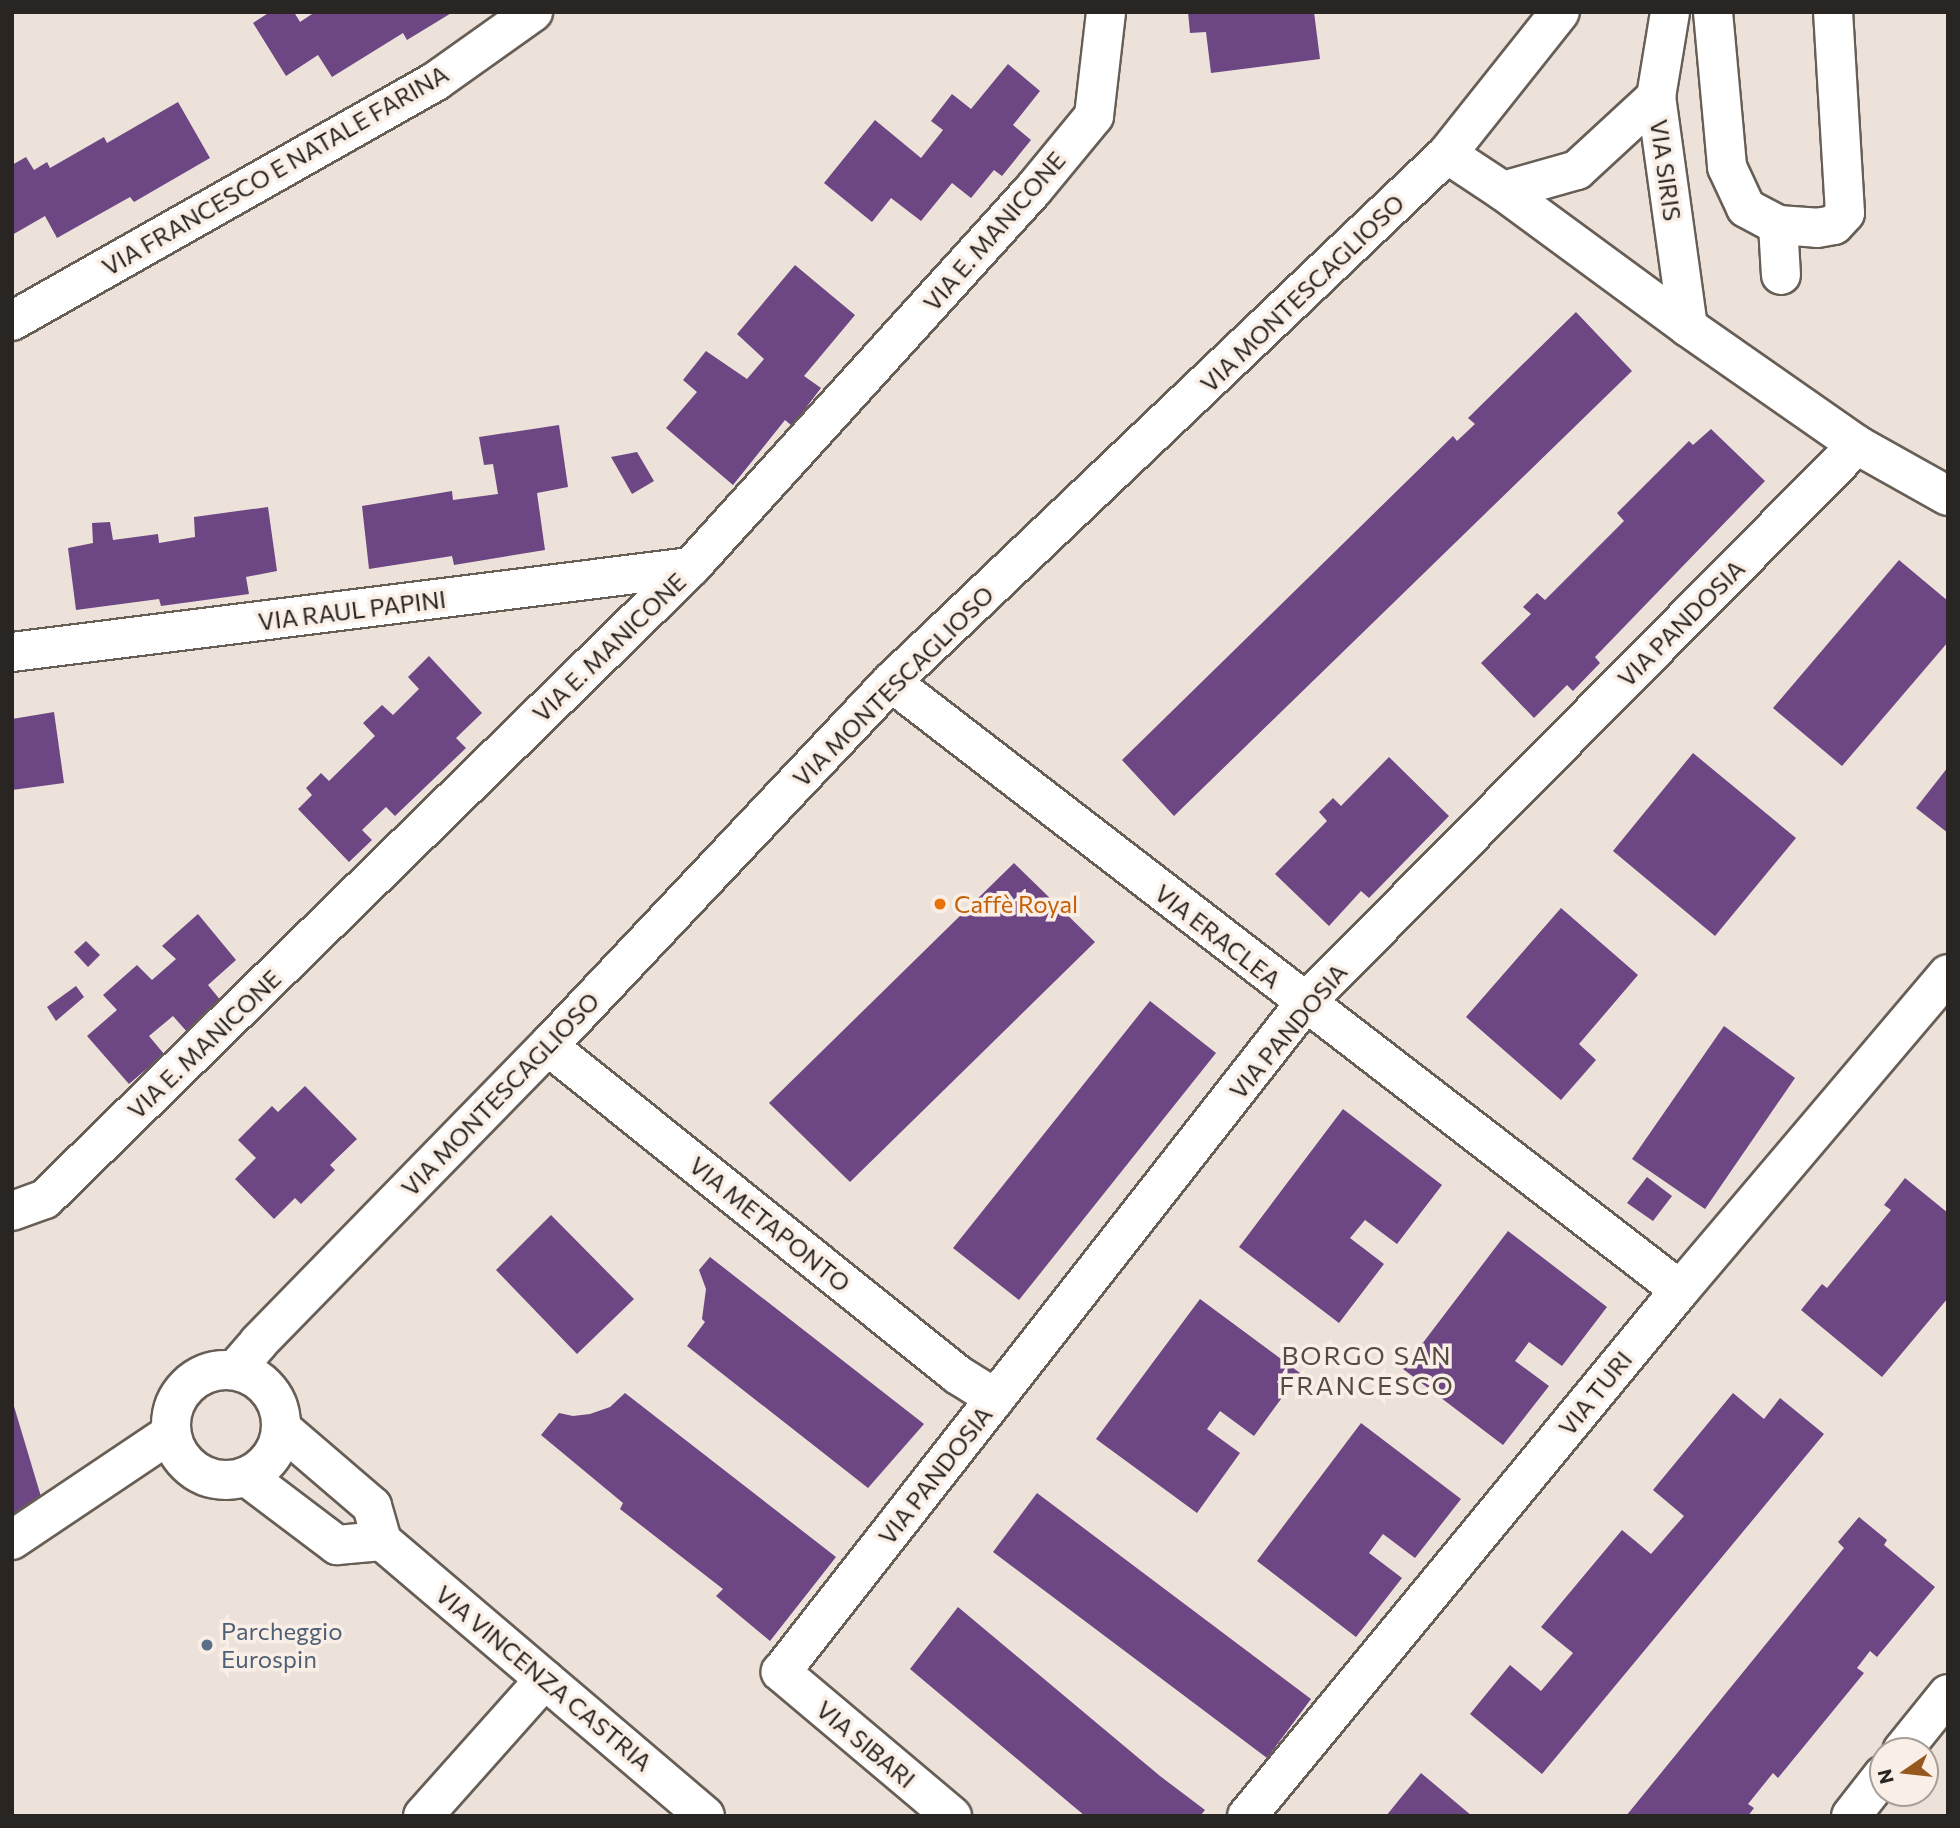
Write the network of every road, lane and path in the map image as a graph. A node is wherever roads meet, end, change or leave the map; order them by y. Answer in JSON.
{"nodes":[{"id":1,"x":533,"y":12,"type":"edge"},
{"id":2,"x":1106,"y":12,"type":"edge"},
{"id":3,"x":1560,"y":12,"type":"edge"},
{"id":4,"x":1670,"y":12,"type":"edge"},
{"id":5,"x":1713,"y":12,"type":"edge"},
{"id":6,"x":1833,"y":12,"type":"edge"},
{"id":7,"x":1656,"y":97,"type":"junction"},
{"id":8,"x":1447,"y":154,"type":"junction"},
{"id":9,"x":1503,"y":191,"type":"junction"},
{"id":10,"x":1778,"y":225,"type":"junction"},
{"id":11,"x":1781,"y":275,"type":"dead end"},
{"id":12,"x":12,"y":321,"type":"edge"},
{"id":13,"x":1688,"y":327,"type":"junction"},
{"id":14,"x":1857,"y":445,"type":"junction"},
{"id":15,"x":1948,"y":496,"type":"edge"},
{"id":16,"x":691,"y":567,"type":"junction"},
{"id":17,"x":12,"y":652,"type":"edge"},
{"id":18,"x":891,"y":682,"type":"junction"},
{"id":19,"x":1948,"y":974,"type":"edge"},
{"id":20,"x":1305,"y":1003,"type":"junction"},
{"id":21,"x":548,"y":1046,"type":"junction"},
{"id":22,"x":12,"y":1211,"type":"edge"},
{"id":23,"x":1680,"y":1290,"type":"junction"},
{"id":24,"x":235,"y":1370,"type":"junction"},
{"id":25,"x":995,"y":1398,"type":"junction"},
{"id":26,"x":281,"y":1428,"type":"junction"},
{"id":27,"x":170,"y":1434,"type":"junction"},
{"id":28,"x":247,"y":1477,"type":"junction"},
{"id":29,"x":12,"y":1540,"type":"edge"},
{"id":30,"x":382,"y":1541,"type":"junction"},
{"id":31,"x":781,"y":1672,"type":"joint"},
{"id":32,"x":545,"y":1679,"type":"junction"},
{"id":33,"x":1948,"y":1694,"type":"edge"},
{"id":34,"x":1913,"y":1737,"type":"edge"},
{"id":35,"x":1869,"y":1793,"type":"edge"},
{"id":36,"x":434,"y":1802,"type":"edge"},
{"id":37,"x":705,"y":1816,"type":"edge"},
{"id":38,"x":952,"y":1816,"type":"edge"},
{"id":39,"x":1247,"y":1816,"type":"edge"},
{"id":40,"x":1851,"y":1816,"type":"edge"}],
"edges":[{"from":1,"to":12,"type":"street","name":"VIA FRANCESCO E NATALE FARINA"},
{"from":2,"to":16,"type":"street","name":"VIA E. MANICONE"},
{"from":3,"to":8,"type":"street","name":"VIA MONTESCAGLIOSO"},
{"from":4,"to":7,"type":"street","name":"VIA SIRIS"},
{"from":5,"to":10,"type":"street"},
{"from":6,"to":10,"type":"street"},
{"from":7,"to":9,"type":"street"},
{"from":7,"to":13,"type":"street","name":"VIA SIRIS"},
{"from":8,"to":9,"type":"street"},
{"from":8,"to":18,"type":"street","name":"VIA MONTESCAGLIOSO"},
{"from":9,"to":13,"type":"street"},
{"from":10,"to":11,"type":"street"},
{"from":13,"to":14,"type":"street"},
{"from":14,"to":15,"type":"street"},
{"from":14,"to":20,"type":"street","name":"VIA PANDOSIA"},
{"from":16,"to":17,"type":"street","name":"VIA RAUL PAPINI"},
{"from":16,"to":22,"type":"street","name":"VIA E. MANICONE"},
{"from":18,"to":20,"type":"street","name":"VIA ERACLEA"},
{"from":18,"to":21,"type":"street","name":"VIA MONTESCAGLIOSO"},
{"from":19,"to":23,"type":"street","name":"VIA TURI"},
{"from":20,"to":23,"type":"street","name":"VIA ERACLEA"},
{"from":20,"to":25,"type":"street","name":"VIA PANDOSIA"},
{"from":21,"to":24,"type":"street","name":"VIA MONTESCAGLIOSO"},
{"from":21,"to":25,"type":"street","name":"VIA METAPONTO"},
{"from":23,"to":39,"type":"street","name":"VIA TURI"},
{"from":24,"to":26,"type":"street"},
{"from":24,"to":27,"type":"street"},
{"from":25,"to":31,"type":"street","name":"VIA PANDOSIA"},
{"from":26,"to":28,"type":"street"},
{"from":26,"to":30,"type":"street"},
{"from":27,"to":28,"type":"street"},
{"from":27,"to":29,"type":"street"},
{"from":28,"to":30,"type":"street"},
{"from":30,"to":32,"type":"street","name":"VIA VINCENZA CASTRIA"},
{"from":31,"to":38,"type":"street","name":"VIA SIBARI"},
{"from":32,"to":36,"type":"street"},
{"from":32,"to":37,"type":"street","name":"VIA VINCENZA CASTRIA"},
{"from":33,"to":34,"type":"street"},
{"from":35,"to":40,"type":"street"}]}
